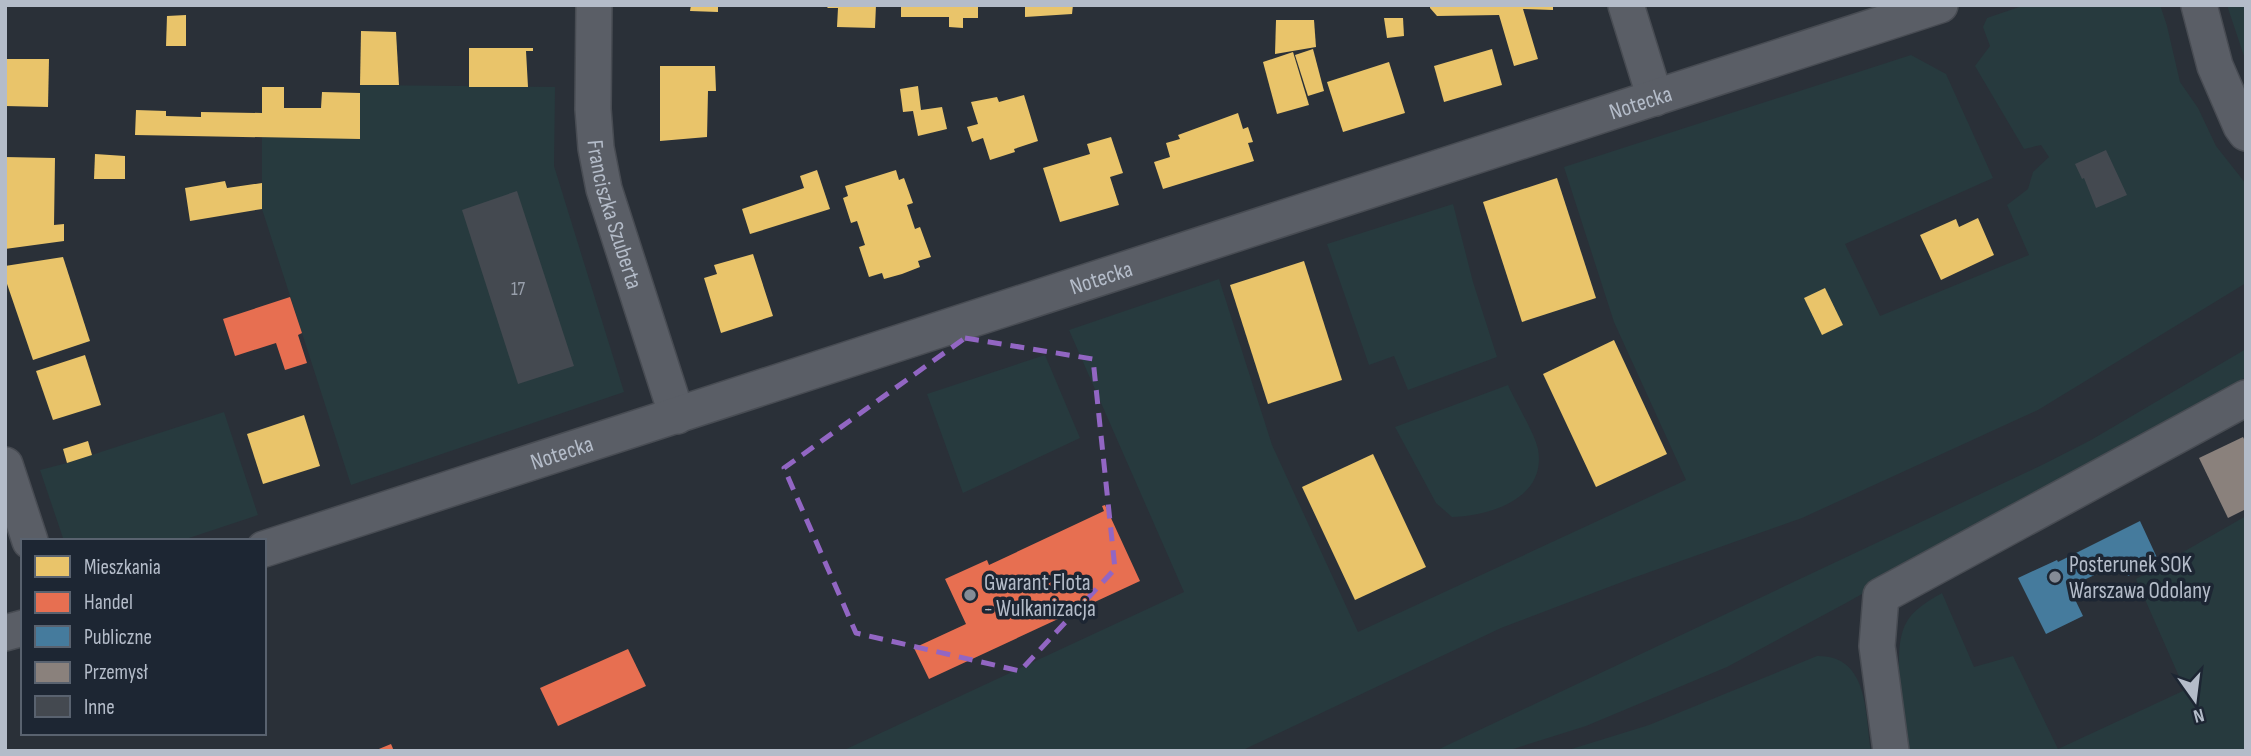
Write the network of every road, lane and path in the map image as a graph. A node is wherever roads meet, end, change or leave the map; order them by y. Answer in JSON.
{"nodes":[{"id":1,"x":594,"y":5,"type":"edge"},
{"id":2,"x":1626,"y":5,"type":"edge"},
{"id":3,"x":1940,"y":5,"type":"edge"},
{"id":4,"x":2199,"y":5,"type":"edge"},
{"id":5,"x":1655,"y":97,"type":"junction"},
{"id":6,"x":2246,"y":133,"type":"edge"},
{"id":7,"x":2246,"y":398,"type":"edge"},
{"id":8,"x":677,"y":416,"type":"junction"},
{"id":9,"x":5,"y":465,"type":"edge"},
{"id":10,"x":29,"y":539,"type":"edge"},
{"id":11,"x":266,"y":548,"type":"edge"},
{"id":12,"x":1891,"y":751,"type":"edge"}],
"edges":[{"from":1,"to":8,"type":"street","name":"Franciszka Szuberta"},
{"from":2,"to":5,"type":"street"},
{"from":3,"to":5,"type":"street","name":"Notecka"},
{"from":4,"to":6,"type":"street"},
{"from":5,"to":8,"type":"street","name":"Notecka"},
{"from":7,"to":12,"type":"street"},
{"from":8,"to":11,"type":"street","name":"Notecka"},
{"from":9,"to":10,"type":"street"}]}
